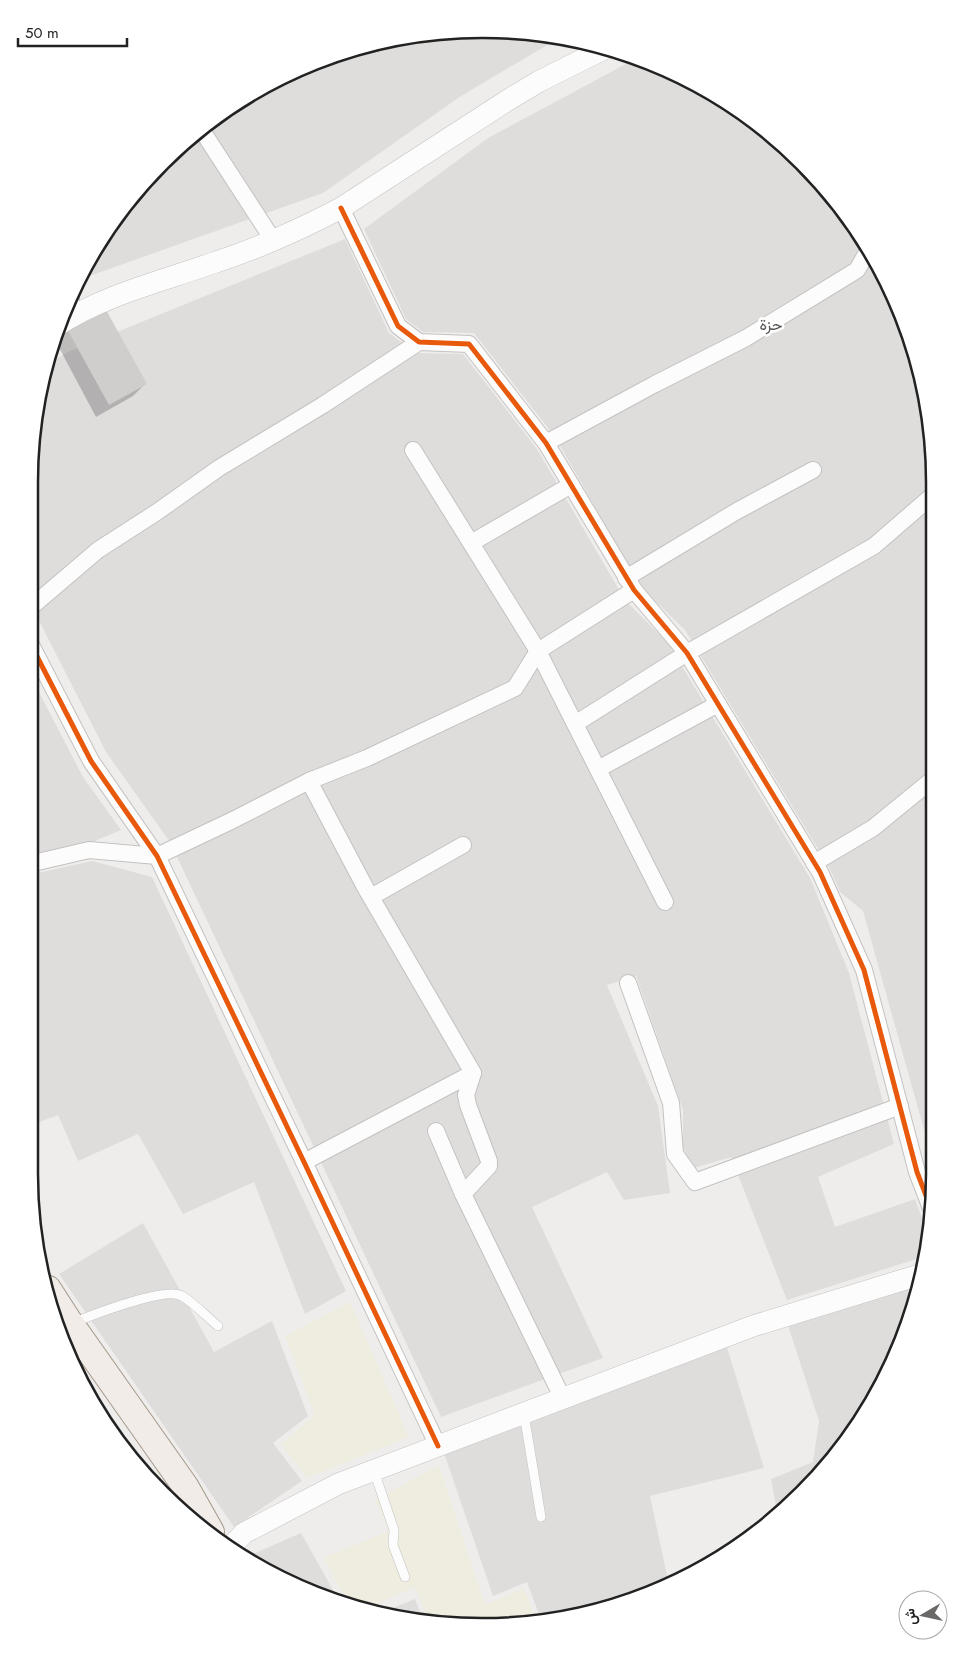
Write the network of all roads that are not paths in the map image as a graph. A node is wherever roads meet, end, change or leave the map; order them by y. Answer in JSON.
{"nodes":[{"id":1,"x":596,"y":53,"type":"edge"},
{"id":2,"x":205,"y":135,"type":"edge"},
{"id":3,"x":341,"y":208,"type":"junction"},
{"id":4,"x":273,"y":240,"type":"junction"},
{"id":5,"x":864,"y":257,"type":"edge"},
{"id":6,"x":71,"y":313,"type":"edge"},
{"id":7,"x":420,"y":342,"type":"junction"},
{"id":8,"x":546,"y":443,"type":"junction"},
{"id":9,"x":413,"y":450,"type":"dead end"},
{"id":10,"x":813,"y":470,"type":"dead end"},
{"id":11,"x":571,"y":485,"type":"junction"},
{"id":12,"x":926,"y":501,"type":"edge"},
{"id":13,"x":470,"y":543,"type":"junction"},
{"id":14,"x":630,"y":584,"type":"junction"},
{"id":15,"x":38,"y":601,"type":"edge"},
{"id":16,"x":538,"y":651,"type":"junction"},
{"id":17,"x":687,"y":654,"type":"junction"},
{"id":18,"x":38,"y":657,"type":"edge"},
{"id":19,"x":718,"y":704,"type":"junction"},
{"id":20,"x":575,"y":724,"type":"junction"},
{"id":21,"x":598,"y":769,"type":"junction"},
{"id":22,"x":309,"y":781,"type":"junction"},
{"id":23,"x":926,"y":785,"type":"edge"},
{"id":24,"x":463,"y":845,"type":"dead end"},
{"id":25,"x":157,"y":856,"type":"junction"},
{"id":26,"x":38,"y":862,"type":"edge"},
{"id":27,"x":814,"y":863,"type":"junction"},
{"id":28,"x":371,"y":897,"type":"junction"},
{"id":29,"x":665,"y":902,"type":"dead end"},
{"id":30,"x":628,"y":983,"type":"dead end"},
{"id":31,"x":472,"y":1073,"type":"junction"},
{"id":32,"x":900,"y":1106,"type":"junction"},
{"id":33,"x":436,"y":1131,"type":"dead end"},
{"id":34,"x":304,"y":1162,"type":"junction"},
{"id":35,"x":463,"y":1194,"type":"junction"},
{"id":36,"x":925,"y":1194,"type":"edge"},
{"id":37,"x":913,"y":1277,"type":"edge"},
{"id":38,"x":63,"y":1320,"type":"edge"},
{"id":39,"x":218,"y":1326,"type":"dead end"},
{"id":40,"x":69,"y":1334,"type":"edge"},
{"id":41,"x":563,"y":1399,"type":"junction"},
{"id":42,"x":524,"y":1414,"type":"junction"},
{"id":43,"x":438,"y":1446,"type":"junction"},
{"id":44,"x":374,"y":1470,"type":"junction"},
{"id":45,"x":160,"y":1478,"type":"edge"},
{"id":46,"x":541,"y":1517,"type":"dead end"},
{"id":47,"x":204,"y":1520,"type":"edge"},
{"id":48,"x":235,"y":1543,"type":"edge"},
{"id":49,"x":405,"y":1578,"type":"dead end"}],
"edges":[{"from":1,"to":3,"type":"street"},
{"from":2,"to":4,"type":"street"},
{"from":3,"to":4,"type":"street"},
{"from":3,"to":7,"type":"street"},
{"from":4,"to":6,"type":"street"},
{"from":5,"to":8,"type":"street"},
{"from":7,"to":8,"type":"street"},
{"from":7,"to":15,"type":"street"},
{"from":8,"to":11,"type":"street"},
{"from":9,"to":13,"type":"street"},
{"from":10,"to":14,"type":"street"},
{"from":11,"to":13,"type":"street"},
{"from":11,"to":14,"type":"street"},
{"from":12,"to":17,"type":"street"},
{"from":13,"to":16,"type":"street"},
{"from":14,"to":16,"type":"street"},
{"from":14,"to":17,"type":"street"},
{"from":16,"to":20,"type":"street"},
{"from":16,"to":22,"type":"street"},
{"from":17,"to":19,"type":"street"},
{"from":17,"to":20,"type":"street"},
{"from":18,"to":25,"type":"street"},
{"from":19,"to":21,"type":"street"},
{"from":19,"to":27,"type":"street"},
{"from":20,"to":21,"type":"street"},
{"from":21,"to":29,"type":"street"},
{"from":22,"to":25,"type":"street"},
{"from":22,"to":28,"type":"street"},
{"from":23,"to":27,"type":"street"},
{"from":24,"to":28,"type":"street"},
{"from":25,"to":26,"type":"street"},
{"from":25,"to":34,"type":"street"},
{"from":27,"to":32,"type":"street"},
{"from":28,"to":31,"type":"street"},
{"from":30,"to":32,"type":"street"},
{"from":31,"to":34,"type":"street"},
{"from":31,"to":35,"type":"street"},
{"from":32,"to":36,"type":"street"},
{"from":33,"to":35,"type":"street"},
{"from":34,"to":43,"type":"street"},
{"from":35,"to":41,"type":"street"},
{"from":37,"to":41,"type":"street"},
{"from":38,"to":40,"type":"main road"},
{"from":39,"to":40,"type":"lane"},
{"from":40,"to":45,"type":"main road"},
{"from":40,"to":47,"type":"main road"},
{"from":41,"to":42,"type":"street"},
{"from":42,"to":43,"type":"street"},
{"from":42,"to":46,"type":"lane"},
{"from":43,"to":44,"type":"street"},
{"from":44,"to":48,"type":"street"},
{"from":44,"to":49,"type":"lane"}]}
